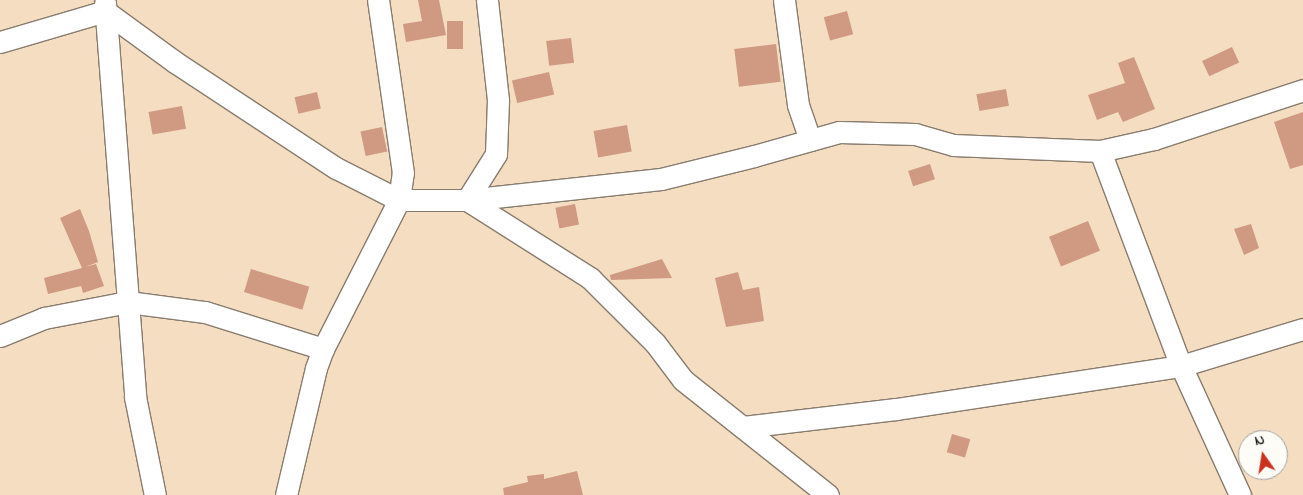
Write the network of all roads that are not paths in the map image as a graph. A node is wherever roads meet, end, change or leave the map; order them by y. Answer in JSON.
{"nodes":[{"id":1,"x":378,"y":0,"type":"edge"},
{"id":2,"x":487,"y":0,"type":"edge"},
{"id":3,"x":784,"y":0,"type":"edge"},
{"id":4,"x":105,"y":6,"type":"edge"},
{"id":5,"x":0,"y":42,"type":"edge"},
{"id":6,"x":1303,"y":90,"type":"edge"},
{"id":7,"x":810,"y":140,"type":"junction"},
{"id":8,"x":1100,"y":151,"type":"junction"},
{"id":9,"x":399,"y":200,"type":"junction"},
{"id":10,"x":467,"y":200,"type":"junction"},
{"id":11,"x":128,"y":302,"type":"junction"},
{"id":12,"x":1303,"y":329,"type":"edge"},
{"id":13,"x":0,"y":336,"type":"edge"},
{"id":14,"x":323,"y":349,"type":"junction"},
{"id":15,"x":1181,"y":366,"type":"junction"},
{"id":16,"x":743,"y":427,"type":"junction"},
{"id":17,"x":155,"y":495,"type":"edge"},
{"id":18,"x":286,"y":495,"type":"edge"},
{"id":19,"x":828,"y":495,"type":"edge"},
{"id":20,"x":1240,"y":495,"type":"edge"}],
"edges":[{"from":1,"to":9,"type":"street"},
{"from":2,"to":10,"type":"street"},
{"from":3,"to":7,"type":"street"},
{"from":4,"to":5,"type":"street"},
{"from":4,"to":9,"type":"street"},
{"from":4,"to":11,"type":"street"},
{"from":6,"to":8,"type":"street"},
{"from":7,"to":8,"type":"street"},
{"from":7,"to":10,"type":"street"},
{"from":8,"to":15,"type":"street"},
{"from":9,"to":10,"type":"street"},
{"from":9,"to":14,"type":"street"},
{"from":10,"to":16,"type":"street"},
{"from":11,"to":13,"type":"street"},
{"from":11,"to":14,"type":"street"},
{"from":11,"to":17,"type":"street"},
{"from":12,"to":15,"type":"street"},
{"from":14,"to":18,"type":"street"},
{"from":15,"to":16,"type":"street"},
{"from":15,"to":20,"type":"street"},
{"from":16,"to":19,"type":"street"}]}
